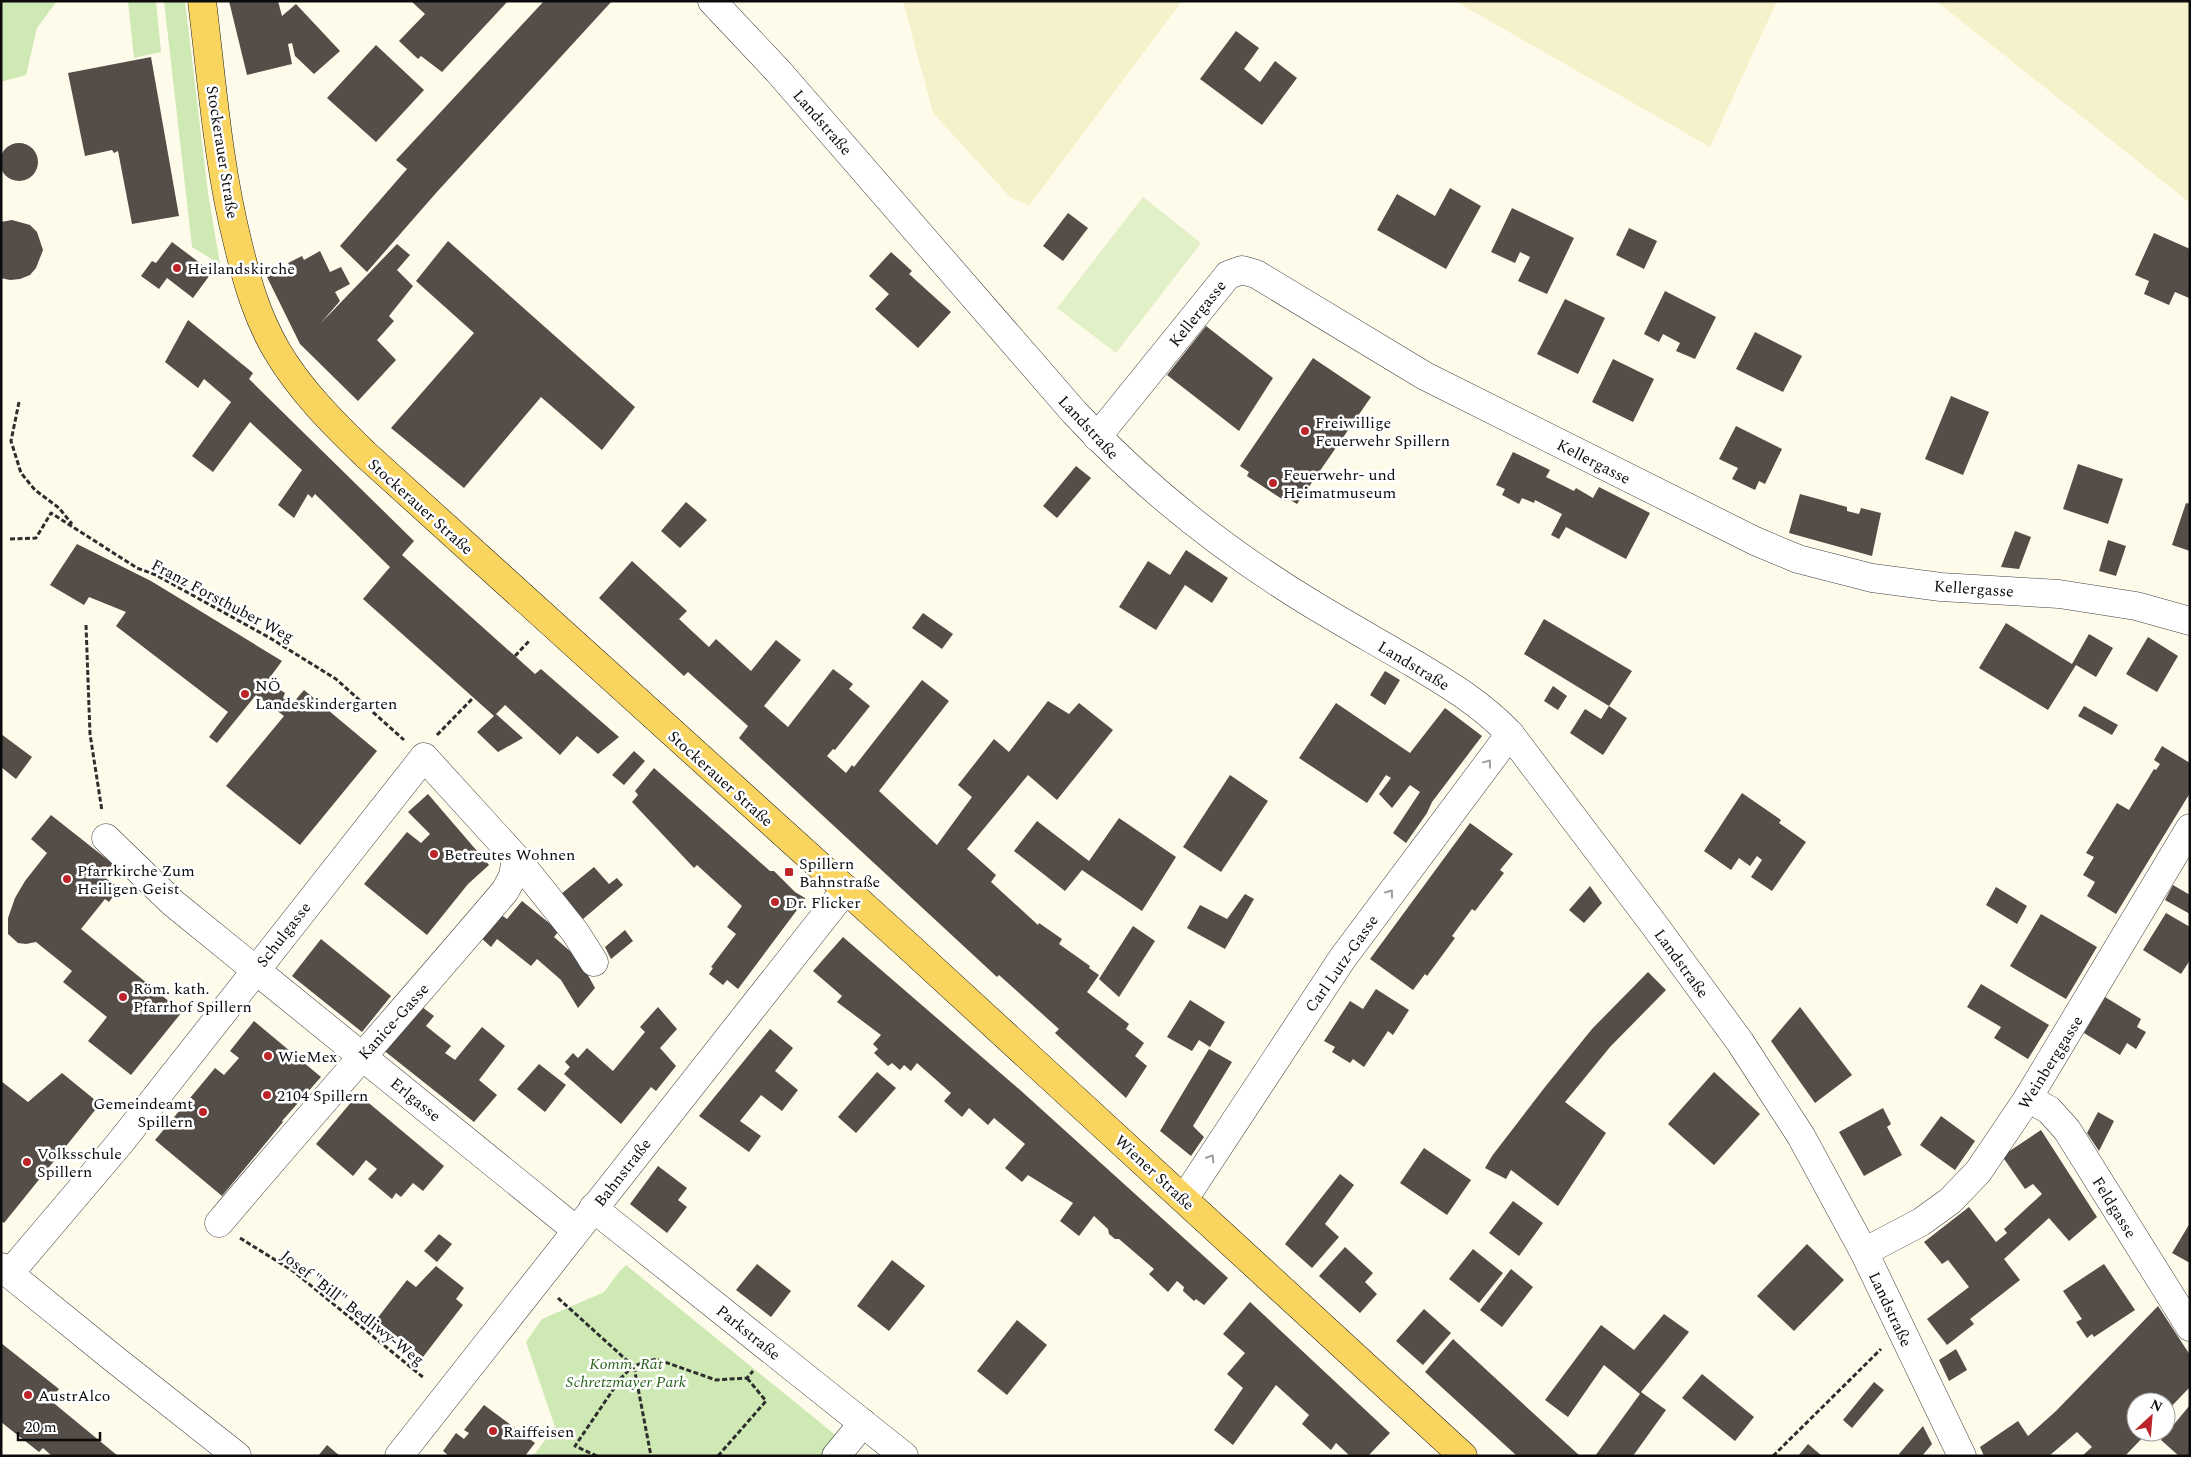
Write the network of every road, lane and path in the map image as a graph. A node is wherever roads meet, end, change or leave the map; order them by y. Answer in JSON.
{"nodes":[{"id":1,"x":202,"y":1,"type":"edge"},
{"id":2,"x":712,"y":1,"type":"edge"},
{"id":3,"x":19,"y":402,"type":"dead end"},
{"id":4,"x":1098,"y":437,"type":"junction"},
{"id":5,"x":74,"y":526,"type":"junction"},
{"id":6,"x":10,"y":539,"type":"dead end"},
{"id":7,"x":2190,"y":621,"type":"edge"},
{"id":8,"x":86,"y":625,"type":"dead end"},
{"id":9,"x":473,"y":698,"type":"dead end"},
{"id":10,"x":1510,"y":734,"type":"junction"},
{"id":11,"x":420,"y":746,"type":"junction"},
{"id":12,"x":2190,"y":828,"type":"edge"},
{"id":13,"x":106,"y":838,"type":"joint"},
{"id":14,"x":516,"y":858,"type":"junction"},
{"id":15,"x":846,"y":889,"type":"junction"},
{"id":16,"x":594,"y":962,"type":"dead end"},
{"id":17,"x":255,"y":970,"type":"junction"},
{"id":18,"x":362,"y":1055,"type":"junction"},
{"id":19,"x":2028,"y":1098,"type":"junction"},
{"id":20,"x":1184,"y":1199,"type":"junction"},
{"id":21,"x":593,"y":1208,"type":"junction"},
{"id":22,"x":218,"y":1223,"type":"joint"},
{"id":23,"x":576,"y":1230,"type":"junction"},
{"id":24,"x":1864,"y":1252,"type":"junction"},
{"id":25,"x":5,"y":1271,"type":"edge"},
{"id":26,"x":563,"y":1303,"type":"dead end"},
{"id":27,"x":2190,"y":1327,"type":"edge"},
{"id":28,"x":1903,"y":1334,"type":"junction"},
{"id":29,"x":771,"y":1349,"type":"junction"},
{"id":30,"x":634,"y":1366,"type":"junction"},
{"id":31,"x":747,"y":1378,"type":"junction"},
{"id":32,"x":446,"y":1396,"type":"junction"},
{"id":33,"x":863,"y":1423,"type":"junction"},
{"id":34,"x":403,"y":1454,"type":"edge"},
{"id":35,"x":237,"y":1456,"type":"edge"},
{"id":36,"x":597,"y":1456,"type":"edge"},
{"id":37,"x":651,"y":1456,"type":"edge"},
{"id":38,"x":718,"y":1456,"type":"edge"},
{"id":39,"x":836,"y":1456,"type":"edge"},
{"id":40,"x":904,"y":1456,"type":"edge"},
{"id":41,"x":1463,"y":1456,"type":"edge"},
{"id":42,"x":1773,"y":1456,"type":"edge"},
{"id":43,"x":1962,"y":1456,"type":"edge"}],
"edges":[{"from":1,"to":15,"type":"main road","name":"Stockerauer Straße"},
{"from":2,"to":4,"type":"street","name":"Landstraße"},
{"from":3,"to":5,"type":"path"},
{"from":4,"to":7,"type":"street","name":"Kellergasse"},
{"from":4,"to":10,"type":"street","name":"Landstraße"},
{"from":5,"to":6,"type":"path","name":"Franz Forsthuber Weg"},
{"from":5,"to":11,"type":"path","name":"Franz Forsthuber Weg"},
{"from":8,"to":13,"type":"path"},
{"from":9,"to":11,"type":"path"},
{"from":20,"to":10,"type":"street","name":"Carl Lutz-Gasse","one_way":true},
{"from":10,"to":24,"type":"street","name":"Landstraße"},
{"from":11,"to":14,"type":"street"},
{"from":11,"to":17,"type":"street","name":"Schulgasse"},
{"from":12,"to":19,"type":"street","name":"Weinberggasse"},
{"from":13,"to":17,"type":"street","name":"Erlgasse"},
{"from":14,"to":16,"type":"street"},
{"from":14,"to":18,"type":"street","name":"Kanice-Gasse"},
{"from":15,"to":20,"type":"main road","name":"Wiener Straße"},
{"from":15,"to":21,"type":"street","name":"Bahnstraße"},
{"from":17,"to":18,"type":"street","name":"Erlgasse"},
{"from":17,"to":25,"type":"street","name":"Schulgasse"},
{"from":18,"to":22,"type":"street","name":"Kanice-Gasse"},
{"from":18,"to":23,"type":"street","name":"Erlgasse"},
{"from":19,"to":24,"type":"street","name":"Weinberggasse"},
{"from":19,"to":27,"type":"street","name":"Feldgasse"},
{"from":20,"to":41,"type":"main road","name":"Wiener Straße"},
{"from":21,"to":23,"type":"street","name":"Bahnstraße"},
{"from":21,"to":29,"type":"street","name":"Parkstraße"},
{"from":22,"to":32,"type":"path","name":"Josef \"Bill\" Bedliwy-Weg"},
{"from":23,"to":32,"type":"street","name":"Bahnstraße"},
{"from":24,"to":28,"type":"street","name":"Landstraße"},
{"from":25,"to":35,"type":"street"},
{"from":26,"to":30,"type":"path"},
{"from":28,"to":42,"type":"path"},
{"from":28,"to":43,"type":"street","name":"Landstraße"},
{"from":29,"to":31,"type":"path"},
{"from":29,"to":33,"type":"street","name":"Parkstraße"},
{"from":30,"to":31,"type":"path"},
{"from":30,"to":36,"type":"path"},
{"from":30,"to":37,"type":"path"},
{"from":31,"to":38,"type":"path"},
{"from":32,"to":34,"type":"street","name":"Bahnstraße"},
{"from":33,"to":39,"type":"street"},
{"from":33,"to":40,"type":"street","name":"Parkstraße"}]}
